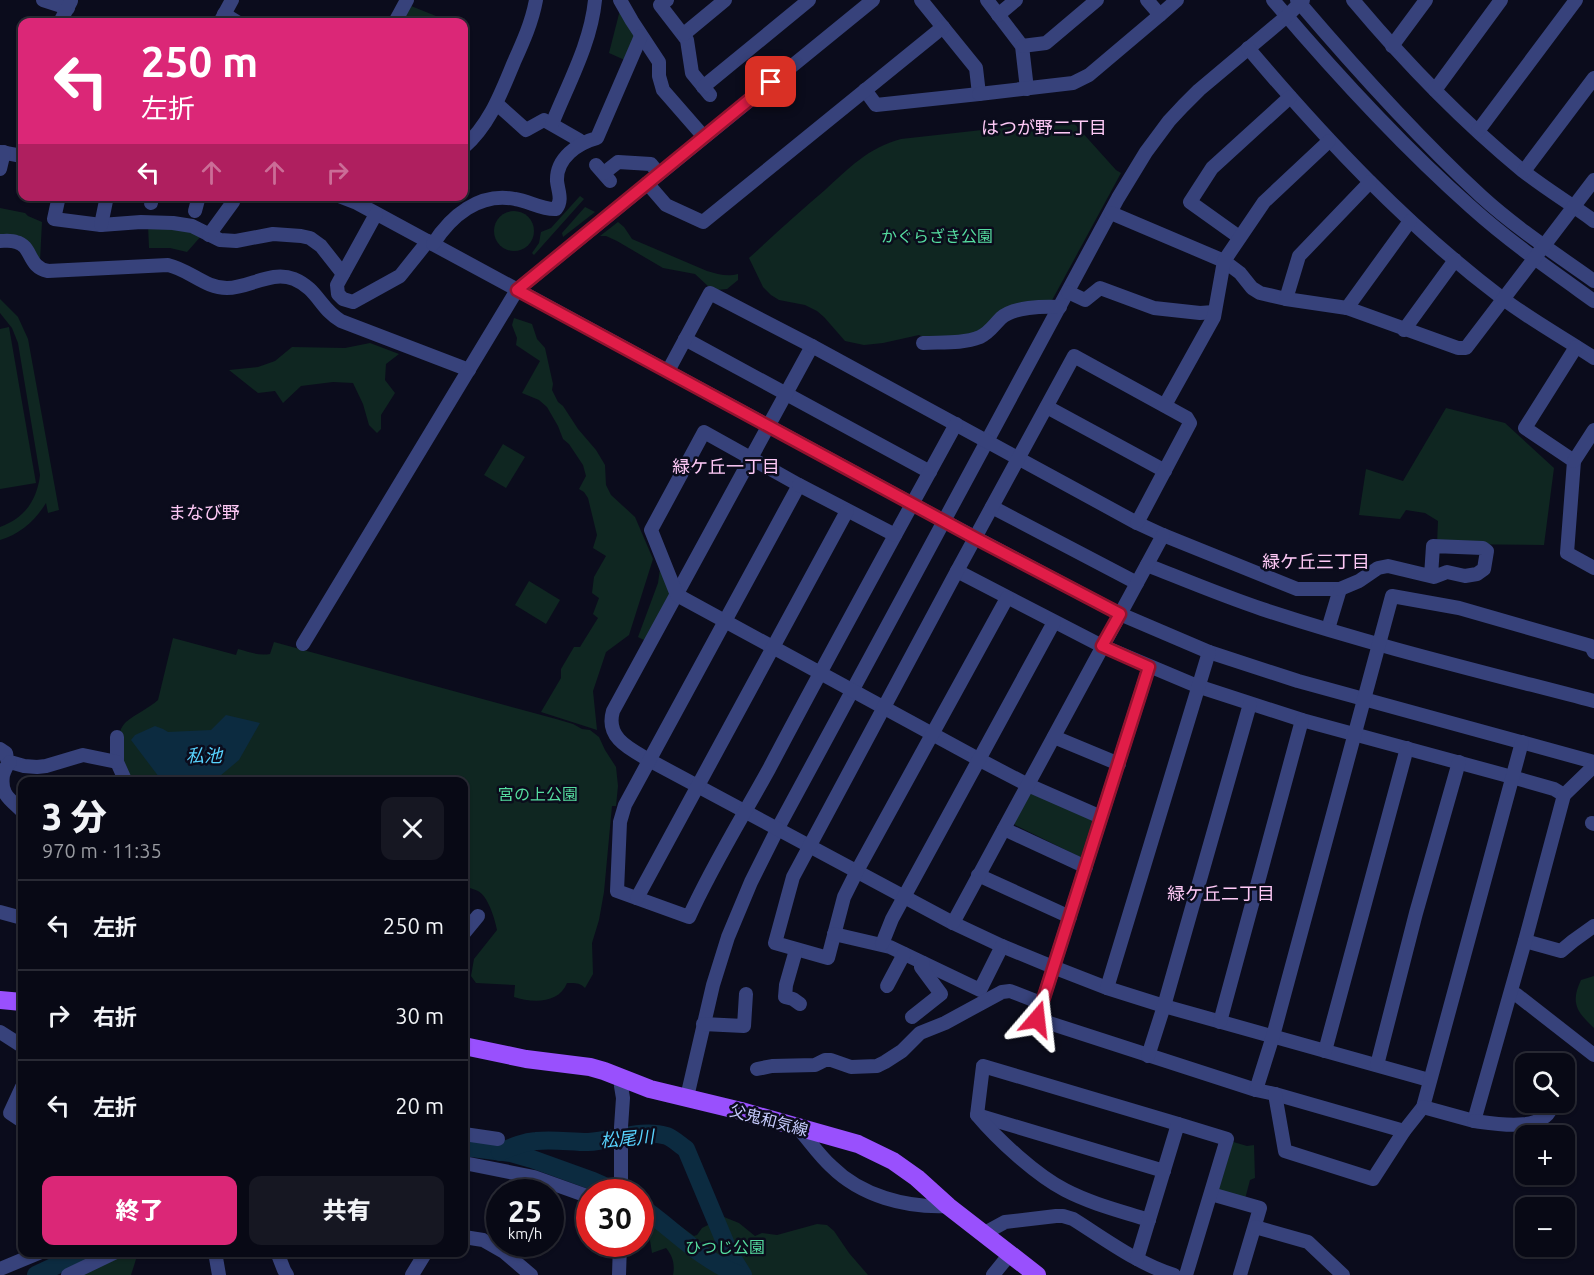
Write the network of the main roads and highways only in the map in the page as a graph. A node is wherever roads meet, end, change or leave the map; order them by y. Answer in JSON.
{"nodes":[{"id":1,"x":0,"y":1000,"type":"edge"},
{"id":2,"x":18,"y":1002,"type":"edge"},
{"id":3,"x":468,"y":1047,"type":"edge"},
{"id":4,"x":1037,"y":1275,"type":"edge"}],
"edges":[{"from":1,"to":2,"type":"main road"},
{"from":3,"to":4,"type":"main road","name":"父鬼和気線"}]}
